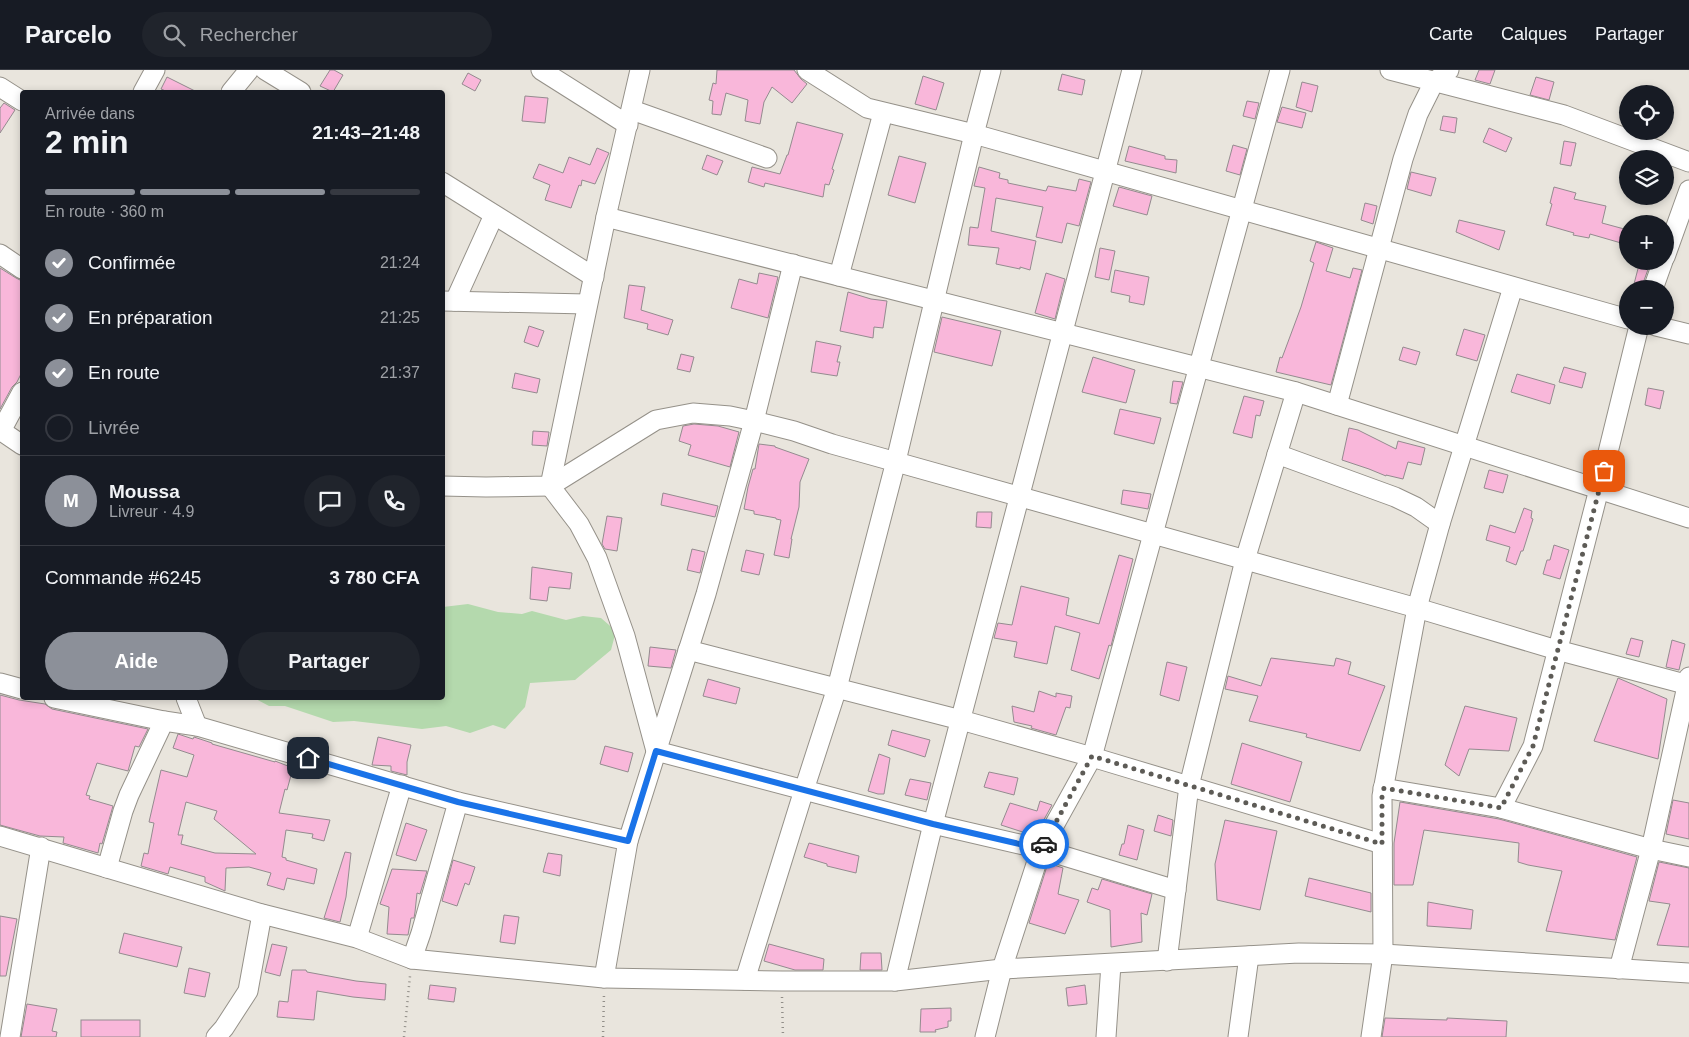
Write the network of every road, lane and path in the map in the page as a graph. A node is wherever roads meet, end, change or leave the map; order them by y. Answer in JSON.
{"nodes":[{"id":1,"x":154,"y":70,"type":"edge"},
{"id":2,"x":249,"y":70,"type":"edge"},
{"id":3,"x":265,"y":70,"type":"edge"},
{"id":4,"x":542,"y":70,"type":"edge"},
{"id":5,"x":640,"y":70,"type":"edge"},
{"id":6,"x":807,"y":70,"type":"edge"},
{"id":7,"x":991,"y":70,"type":"edge"},
{"id":8,"x":1132,"y":70,"type":"edge"},
{"id":9,"x":1280,"y":70,"type":"edge"},
{"id":10,"x":1390,"y":70,"type":"edge"},
{"id":11,"x":1449,"y":70,"type":"edge"},
{"id":12,"x":1415,"y":73,"type":"edge"},
{"id":13,"x":1434,"y":82,"type":"junction"},
{"id":14,"x":0,"y":87,"type":"edge"},
{"id":15,"x":144,"y":90,"type":"edge"},
{"id":16,"x":233,"y":90,"type":"edge"},
{"id":17,"x":298,"y":90,"type":"edge"},
{"id":18,"x":20,"y":100,"type":"edge"},
{"id":19,"x":883,"y":113,"type":"junction"},
{"id":20,"x":630,"y":117,"type":"junction"},
{"id":21,"x":974,"y":134,"type":"junction"},
{"id":22,"x":767,"y":158,"type":"dead end"},
{"id":23,"x":1689,"y":162,"type":"edge"},
{"id":24,"x":1106,"y":171,"type":"junction"},
{"id":25,"x":445,"y":184,"type":"edge"},
{"id":26,"x":1689,"y":190,"type":"edge"},
{"id":27,"x":1243,"y":210,"type":"junction"},
{"id":28,"x":494,"y":215,"type":"junction"},
{"id":29,"x":606,"y":217,"type":"junction"},
{"id":30,"x":1674,"y":232,"type":"edge"},
{"id":31,"x":1379,"y":249,"type":"junction"},
{"id":32,"x":0,"y":254,"type":"edge"},
{"id":33,"x":793,"y":264,"type":"junction"},
{"id":34,"x":20,"y":268,"type":"edge"},
{"id":35,"x":839,"y":276,"type":"junction"},
{"id":36,"x":594,"y":277,"type":"junction"},
{"id":37,"x":1513,"y":286,"type":"junction"},
{"id":38,"x":936,"y":300,"type":"junction"},
{"id":39,"x":449,"y":301,"type":"edge"},
{"id":40,"x":587,"y":304,"type":"junction"},
{"id":41,"x":1619,"y":316,"type":"edge"},
{"id":42,"x":1674,"y":330,"type":"edge"},
{"id":43,"x":1063,"y":332,"type":"junction"},
{"id":44,"x":1689,"y":334,"type":"edge"},
{"id":45,"x":1636,"y":335,"type":"edge"},
{"id":46,"x":1200,"y":367,"type":"junction"},
{"id":47,"x":1296,"y":392,"type":"junction"},
{"id":48,"x":20,"y":396,"type":"edge"},
{"id":49,"x":1337,"y":405,"type":"junction"},
{"id":50,"x":754,"y":421,"type":"junction"},
{"id":51,"x":1,"y":431,"type":"edge"},
{"id":52,"x":20,"y":443,"type":"edge"},
{"id":53,"x":1465,"y":445,"type":"junction"},
{"id":54,"x":1277,"y":454,"type":"junction"},
{"id":55,"x":896,"y":461,"type":"junction"},
{"id":56,"x":445,"y":486,"type":"edge"},
{"id":57,"x":550,"y":486,"type":"junction"},
{"id":58,"x":1599,"y":489,"type":"junction"},
{"id":59,"x":1020,"y":496,"type":"junction"},
{"id":60,"x":1689,"y":518,"type":"edge"},
{"id":61,"x":1440,"y":524,"type":"junction"},
{"id":62,"x":1154,"y":534,"type":"junction"},
{"id":63,"x":1245,"y":560,"type":"junction"},
{"id":64,"x":1417,"y":608,"type":"junction"},
{"id":65,"x":688,"y":650,"type":"junction"},
{"id":66,"x":1557,"y":650,"type":"junction"},
{"id":67,"x":0,"y":681,"type":"edge"},
{"id":68,"x":1688,"y":682,"type":"edge"},
{"id":69,"x":20,"y":688,"type":"edge"},
{"id":70,"x":837,"y":688,"type":"junction"},
{"id":71,"x":67,"y":700,"type":"edge"},
{"id":72,"x":187,"y":700,"type":"edge"},
{"id":73,"x":961,"y":720,"type":"junction"},
{"id":74,"x":164,"y":721,"type":"junction"},
{"id":75,"x":197,"y":726,"type":"junction"},
{"id":76,"x":656,"y":751,"type":"junction"},
{"id":77,"x":1092,"y":756,"type":"junction"},
{"id":78,"x":402,"y":786,"type":"junction"},
{"id":79,"x":1189,"y":786,"type":"junction"},
{"id":80,"x":1384,"y":788,"type":"junction"},
{"id":81,"x":804,"y":790,"type":"junction"},
{"id":82,"x":458,"y":802,"type":"junction"},
{"id":83,"x":1501,"y":808,"type":"junction"},
{"id":84,"x":933,"y":824,"type":"junction"},
{"id":85,"x":0,"y":836,"type":"edge"},
{"id":86,"x":628,"y":841,"type":"junction"},
{"id":87,"x":1382,"y":844,"type":"junction"},
{"id":88,"x":42,"y":848,"type":"junction"},
{"id":89,"x":1041,"y":849,"type":"junction"},
{"id":90,"x":1651,"y":849,"type":"junction"},
{"id":91,"x":1689,"y":857,"type":"edge"},
{"id":92,"x":108,"y":868,"type":"junction"},
{"id":93,"x":1176,"y":890,"type":"junction"},
{"id":94,"x":262,"y":914,"type":"junction"},
{"id":95,"x":357,"y":938,"type":"junction"},
{"id":96,"x":1383,"y":954,"type":"junction"},
{"id":97,"x":1249,"y":956,"type":"junction"},
{"id":98,"x":412,"y":959,"type":"junction"},
{"id":99,"x":1167,"y":961,"type":"junction"},
{"id":100,"x":1111,"y":964,"type":"junction"},
{"id":101,"x":1619,"y":969,"type":"junction"},
{"id":102,"x":1002,"y":970,"type":"junction"},
{"id":103,"x":1689,"y":973,"type":"edge"},
{"id":104,"x":604,"y":978,"type":"junction"},
{"id":105,"x":745,"y":980,"type":"junction"},
{"id":106,"x":782,"y":981,"type":"junction"},
{"id":107,"x":895,"y":981,"type":"junction"},
{"id":108,"x":10,"y":1037,"type":"edge"},
{"id":109,"x":216,"y":1037,"type":"edge"},
{"id":110,"x":404,"y":1037,"type":"edge"},
{"id":111,"x":603,"y":1037,"type":"edge"},
{"id":112,"x":782,"y":1037,"type":"edge"},
{"id":113,"x":985,"y":1037,"type":"edge"},
{"id":114,"x":1106,"y":1037,"type":"edge"},
{"id":115,"x":1238,"y":1037,"type":"edge"},
{"id":116,"x":1370,"y":1037,"type":"edge"}],
"edges":[{"from":1,"to":15,"type":"street"},
{"from":2,"to":16,"type":"street"},
{"from":3,"to":17,"type":"street"},
{"from":4,"to":20,"type":"street"},
{"from":5,"to":20,"type":"street"},
{"from":6,"to":19,"type":"street"},
{"from":7,"to":21,"type":"street"},
{"from":8,"to":24,"type":"street"},
{"from":9,"to":27,"type":"street"},
{"from":10,"to":12,"type":"street"},
{"from":11,"to":13,"type":"street"},
{"from":12,"to":13,"type":"street"},
{"from":13,"to":23,"type":"street"},
{"from":13,"to":31,"type":"street"},
{"from":14,"to":18,"type":"street"},
{"from":19,"to":21,"type":"street"},
{"from":19,"to":35,"type":"street"},
{"from":20,"to":22,"type":"street"},
{"from":20,"to":29,"type":"street"},
{"from":21,"to":24,"type":"street"},
{"from":21,"to":38,"type":"street"},
{"from":24,"to":27,"type":"street"},
{"from":24,"to":43,"type":"street"},
{"from":25,"to":28,"type":"street"},
{"from":26,"to":30,"type":"street"},
{"from":27,"to":31,"type":"street"},
{"from":27,"to":46,"type":"street"},
{"from":28,"to":36,"type":"street"},
{"from":28,"to":39,"type":"street"},
{"from":29,"to":33,"type":"street"},
{"from":29,"to":36,"type":"street"},
{"from":31,"to":37,"type":"street"},
{"from":31,"to":49,"type":"street"},
{"from":32,"to":34,"type":"street"},
{"from":33,"to":35,"type":"street"},
{"from":33,"to":50,"type":"street"},
{"from":35,"to":38,"type":"street"},
{"from":36,"to":40,"type":"street"},
{"from":37,"to":41,"type":"street"},
{"from":37,"to":53,"type":"street"},
{"from":38,"to":43,"type":"street"},
{"from":38,"to":55,"type":"street"},
{"from":39,"to":40,"type":"street"},
{"from":40,"to":57,"type":"street"},
{"from":42,"to":44,"type":"street"},
{"from":43,"to":46,"type":"street"},
{"from":43,"to":59,"type":"street"},
{"from":45,"to":58,"type":"street"},
{"from":46,"to":47,"type":"street"},
{"from":46,"to":62,"type":"street"},
{"from":47,"to":49,"type":"street"},
{"from":47,"to":54,"type":"street"},
{"from":48,"to":51,"type":"street"},
{"from":49,"to":53,"type":"street"},
{"from":50,"to":55,"type":"street"},
{"from":50,"to":57,"type":"street"},
{"from":50,"to":65,"type":"street"},
{"from":51,"to":52,"type":"street"},
{"from":53,"to":58,"type":"street"},
{"from":53,"to":61,"type":"street"},
{"from":54,"to":61,"type":"street"},
{"from":54,"to":63,"type":"street"},
{"from":55,"to":59,"type":"street"},
{"from":55,"to":70,"type":"street"},
{"from":56,"to":57,"type":"street"},
{"from":57,"to":76,"type":"street"},
{"from":58,"to":60,"type":"street"},
{"from":58,"to":66,"type":"street"},
{"from":59,"to":62,"type":"street"},
{"from":59,"to":73,"type":"street"},
{"from":61,"to":64,"type":"street"},
{"from":62,"to":63,"type":"street"},
{"from":62,"to":77,"type":"street"},
{"from":63,"to":64,"type":"street"},
{"from":63,"to":79,"type":"street"},
{"from":64,"to":66,"type":"street"},
{"from":64,"to":80,"type":"street"},
{"from":65,"to":70,"type":"street"},
{"from":65,"to":76,"type":"street"},
{"from":66,"to":68,"type":"street"},
{"from":66,"to":83,"type":"street"},
{"from":67,"to":69,"type":"street"},
{"from":68,"to":90,"type":"street"},
{"from":70,"to":73,"type":"street"},
{"from":70,"to":81,"type":"street"},
{"from":71,"to":74,"type":"street"},
{"from":72,"to":75,"type":"street"},
{"from":73,"to":77,"type":"street"},
{"from":73,"to":84,"type":"street"},
{"from":74,"to":75,"type":"street"},
{"from":74,"to":92,"type":"street"},
{"from":75,"to":78,"type":"street"},
{"from":76,"to":81,"type":"street"},
{"from":76,"to":86,"type":"street"},
{"from":77,"to":79,"type":"street"},
{"from":77,"to":89,"type":"street"},
{"from":78,"to":82,"type":"street"},
{"from":78,"to":95,"type":"street"},
{"from":79,"to":87,"type":"street"},
{"from":79,"to":93,"type":"street"},
{"from":80,"to":83,"type":"street"},
{"from":80,"to":87,"type":"street"},
{"from":81,"to":84,"type":"street"},
{"from":81,"to":105,"type":"street"},
{"from":82,"to":86,"type":"street"},
{"from":82,"to":98,"type":"street"},
{"from":83,"to":90,"type":"street"},
{"from":84,"to":89,"type":"street"},
{"from":84,"to":107,"type":"street"},
{"from":85,"to":88,"type":"street"},
{"from":86,"to":104,"type":"street"},
{"from":87,"to":96,"type":"street"},
{"from":88,"to":92,"type":"street"},
{"from":88,"to":108,"type":"street"},
{"from":89,"to":93,"type":"street"},
{"from":89,"to":102,"type":"street"},
{"from":90,"to":91,"type":"street"},
{"from":90,"to":101,"type":"street"},
{"from":92,"to":94,"type":"street"},
{"from":93,"to":99,"type":"street"},
{"from":94,"to":95,"type":"street"},
{"from":94,"to":109,"type":"street"},
{"from":95,"to":98,"type":"street"},
{"from":96,"to":97,"type":"street"},
{"from":96,"to":101,"type":"street"},
{"from":96,"to":116,"type":"street"},
{"from":97,"to":99,"type":"street"},
{"from":97,"to":115,"type":"street"},
{"from":98,"to":104,"type":"street"},
{"from":98,"to":110,"type":"path"},
{"from":99,"to":100,"type":"street"},
{"from":100,"to":102,"type":"street"},
{"from":100,"to":114,"type":"street"},
{"from":101,"to":103,"type":"street"},
{"from":102,"to":107,"type":"street"},
{"from":102,"to":113,"type":"street"},
{"from":104,"to":105,"type":"street"},
{"from":104,"to":111,"type":"path"},
{"from":105,"to":106,"type":"street"},
{"from":106,"to":107,"type":"street"},
{"from":106,"to":112,"type":"path"}]}
